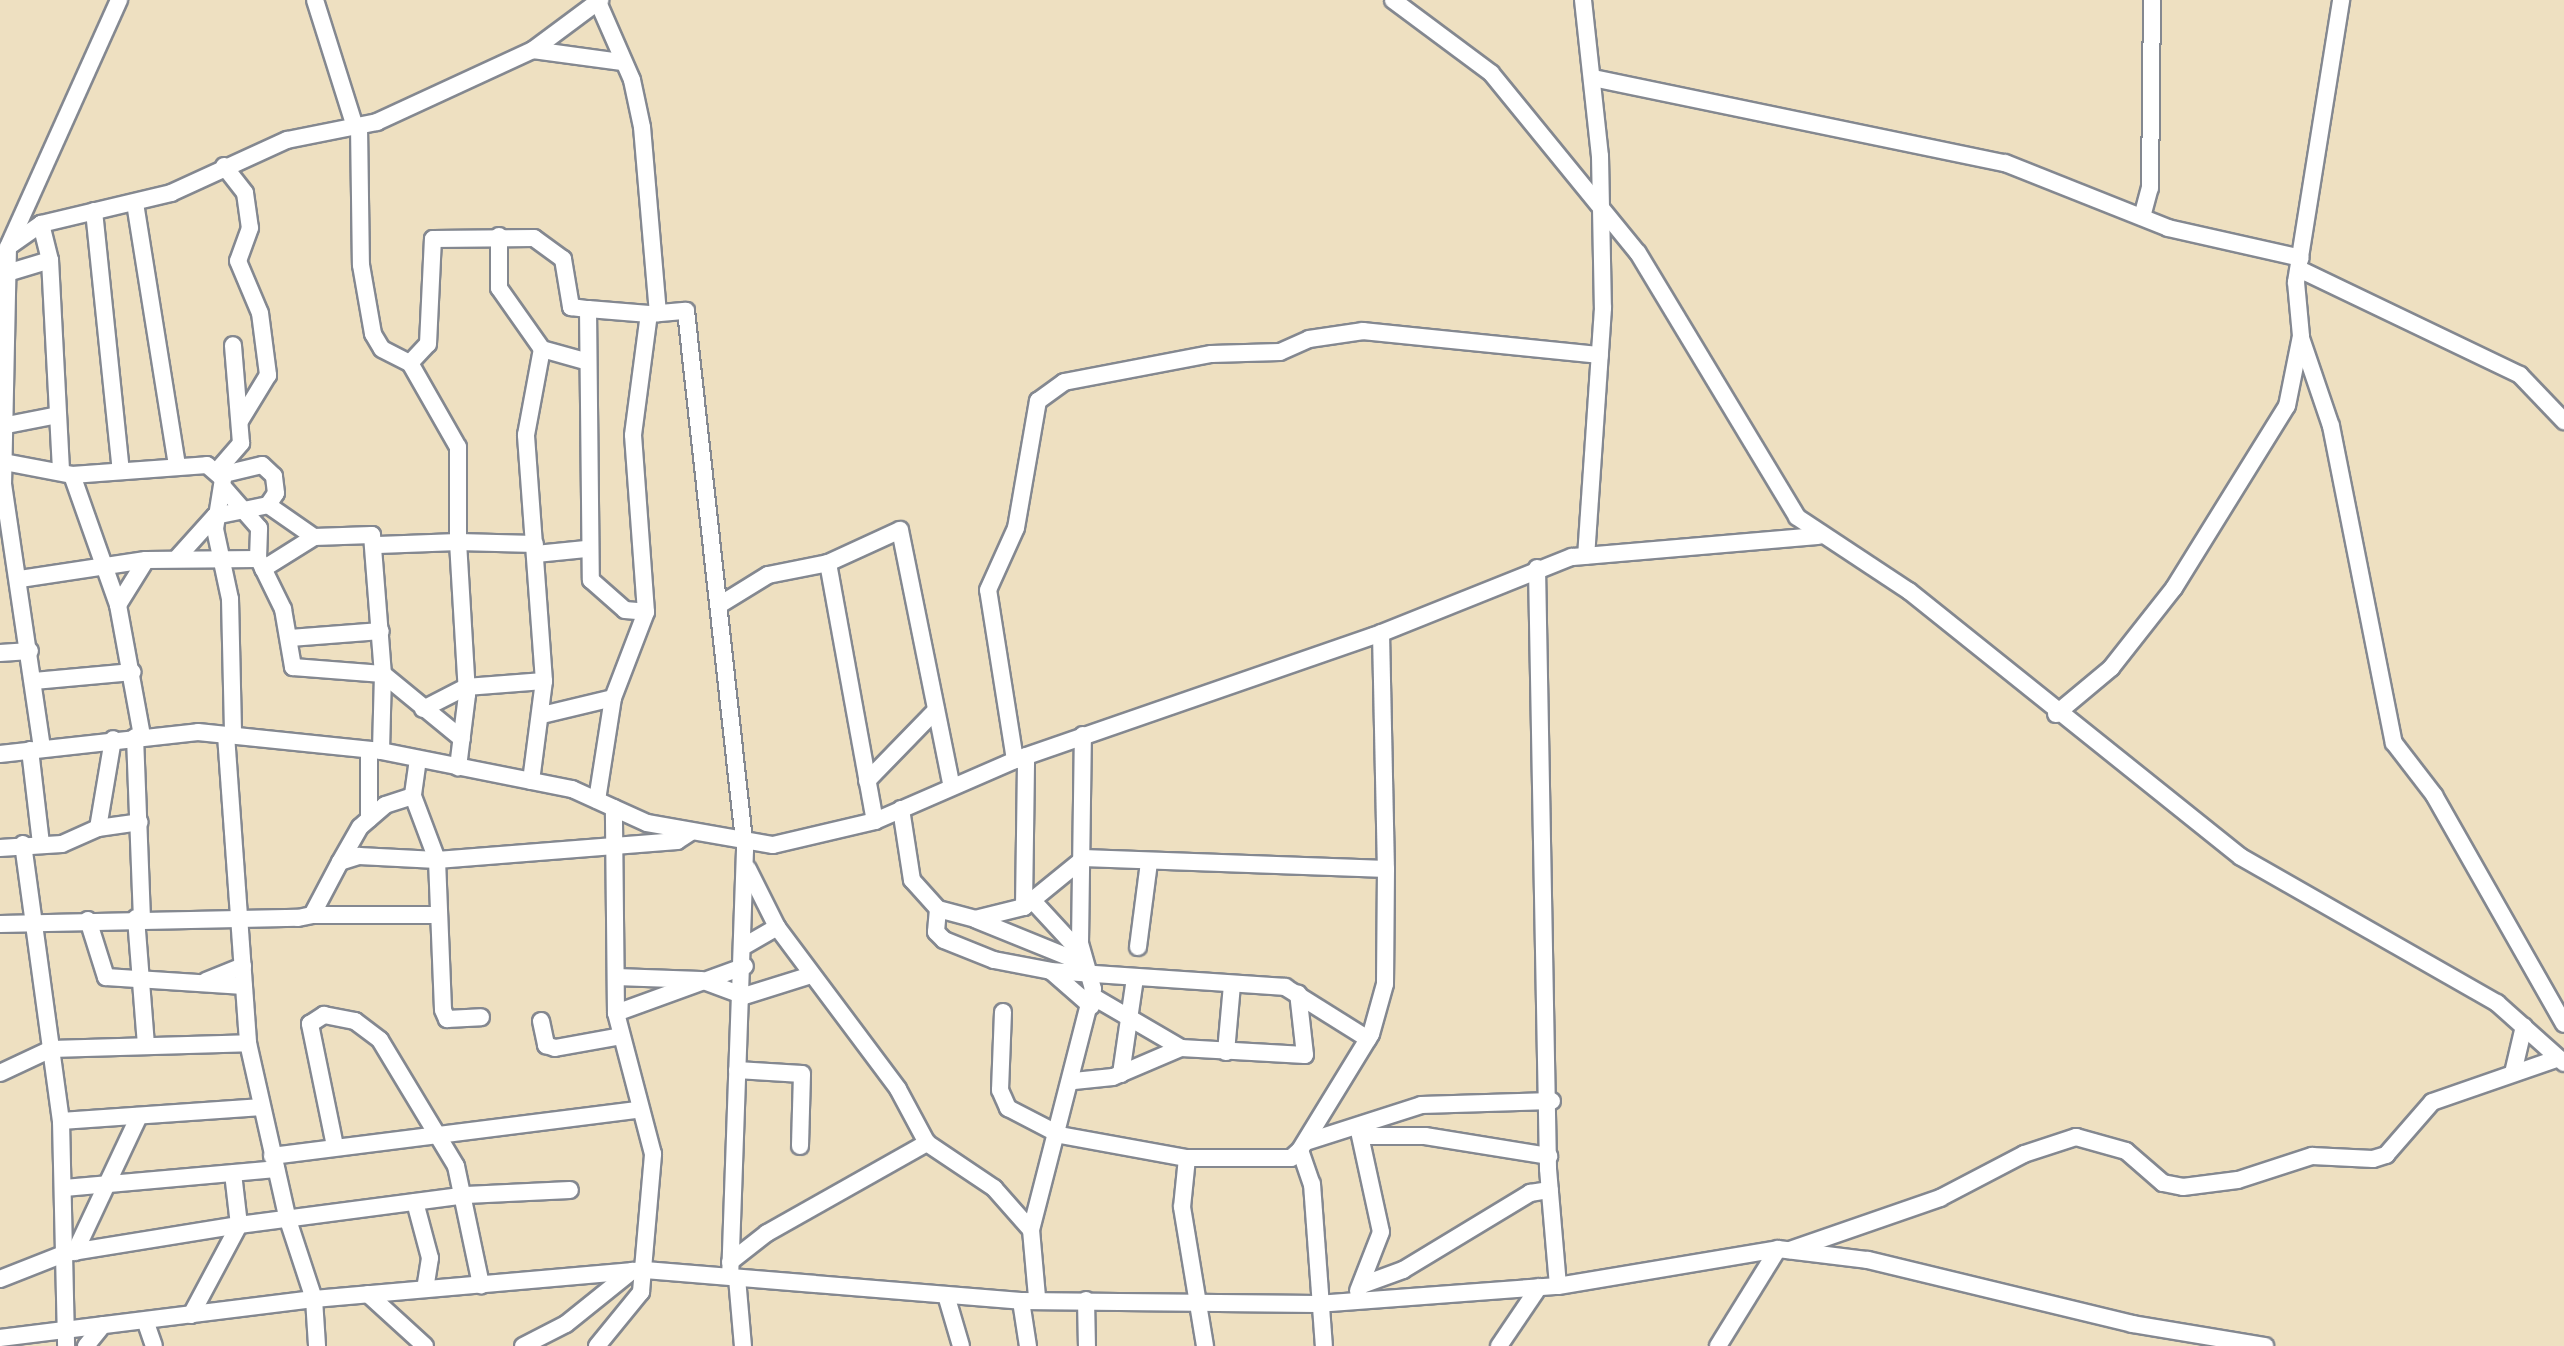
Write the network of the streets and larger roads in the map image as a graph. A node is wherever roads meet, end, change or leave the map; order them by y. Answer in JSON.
{"nodes":[{"id":1,"x":119,"y":0,"type":"edge"},
{"id":2,"x":315,"y":0,"type":"edge"},
{"id":3,"x":1393,"y":0,"type":"edge"},
{"id":4,"x":1583,"y":0,"type":"edge"},
{"id":5,"x":2152,"y":0,"type":"edge"},
{"id":6,"x":2341,"y":0,"type":"edge"},
{"id":7,"x":599,"y":1,"type":"edge"},
{"id":8,"x":533,"y":50,"type":"junction"},
{"id":9,"x":622,"y":62,"type":"junction"},
{"id":10,"x":1593,"y":78,"type":"junction"},
{"id":11,"x":357,"y":126,"type":"junction"},
{"id":12,"x":224,"y":166,"type":"junction"},
{"id":13,"x":135,"y":203,"type":"junction"},
{"id":14,"x":1602,"y":209,"type":"junction"},
{"id":15,"x":94,"y":211,"type":"junction"},
{"id":16,"x":2142,"y":217,"type":"junction"},
{"id":17,"x":41,"y":224,"type":"junction"},
{"id":18,"x":499,"y":236,"type":"junction"},
{"id":19,"x":4,"y":250,"type":"edge"},
{"id":20,"x":50,"y":260,"type":"junction"},
{"id":21,"x":2300,"y":264,"type":"junction"},
{"id":22,"x":7,"y":273,"type":"junction"},
{"id":23,"x":588,"y":309,"type":"junction"},
{"id":24,"x":654,"y":314,"type":"junction"},
{"id":25,"x":2301,"y":336,"type":"junction"},
{"id":26,"x":233,"y":345,"type":"dead end"},
{"id":27,"x":542,"y":349,"type":"junction"},
{"id":28,"x":1600,"y":355,"type":"junction"},
{"id":29,"x":585,"y":361,"type":"junction"},
{"id":30,"x":410,"y":363,"type":"junction"},
{"id":31,"x":58,"y":415,"type":"junction"},
{"id":32,"x":240,"y":421,"type":"junction"},
{"id":33,"x":2564,"y":421,"type":"edge"},
{"id":34,"x":7,"y":425,"type":"junction"},
{"id":35,"x":241,"y":443,"type":"junction"},
{"id":36,"x":4,"y":462,"type":"junction"},
{"id":37,"x":262,"y":465,"type":"junction"},
{"id":38,"x":177,"y":466,"type":"junction"},
{"id":39,"x":67,"y":471,"type":"junction"},
{"id":40,"x":121,"y":471,"type":"junction"},
{"id":41,"x":220,"y":478,"type":"junction"},
{"id":42,"x":268,"y":505,"type":"junction"},
{"id":43,"x":249,"y":509,"type":"junction"},
{"id":44,"x":215,"y":516,"type":"junction"},
{"id":45,"x":1818,"y":536,"type":"junction"},
{"id":46,"x":314,"y":537,"type":"junction"},
{"id":47,"x":458,"y":542,"type":"junction"},
{"id":48,"x":378,"y":545,"type":"junction"},
{"id":49,"x":536,"y":549,"type":"junction"},
{"id":50,"x":586,"y":549,"type":"junction"},
{"id":51,"x":1586,"y":555,"type":"junction"},
{"id":52,"x":7,"y":556,"type":"edge"},
{"id":53,"x":177,"y":558,"type":"junction"},
{"id":54,"x":146,"y":560,"type":"junction"},
{"id":55,"x":222,"y":563,"type":"junction"},
{"id":56,"x":828,"y":563,"type":"junction"},
{"id":57,"x":260,"y":564,"type":"junction"},
{"id":58,"x":106,"y":565,"type":"junction"},
{"id":59,"x":1537,"y":568,"type":"junction"},
{"id":60,"x":20,"y":579,"type":"junction"},
{"id":61,"x":721,"y":604,"type":"junction"},
{"id":62,"x":118,"y":605,"type":"junction"},
{"id":63,"x":646,"y":612,"type":"junction"},
{"id":64,"x":381,"y":631,"type":"junction"},
{"id":65,"x":1381,"y":633,"type":"junction"},
{"id":66,"x":290,"y":638,"type":"junction"},
{"id":67,"x":30,"y":651,"type":"junction"},
{"id":68,"x":0,"y":653,"type":"edge"},
{"id":69,"x":133,"y":672,"type":"junction"},
{"id":70,"x":383,"y":674,"type":"junction"},
{"id":71,"x":34,"y":681,"type":"junction"},
{"id":72,"x":544,"y":681,"type":"junction"},
{"id":73,"x":466,"y":687,"type":"junction"},
{"id":74,"x":613,"y":698,"type":"junction"},
{"id":75,"x":423,"y":709,"type":"junction"},
{"id":76,"x":936,"y":710,"type":"junction"},
{"id":77,"x":2056,"y":714,"type":"junction"},
{"id":78,"x":542,"y":715,"type":"junction"},
{"id":79,"x":229,"y":735,"type":"junction"},
{"id":80,"x":1083,"y":735,"type":"junction"},
{"id":81,"x":138,"y":736,"type":"junction"},
{"id":82,"x":113,"y":739,"type":"junction"},
{"id":83,"x":462,"y":739,"type":"junction"},
{"id":84,"x":36,"y":749,"type":"junction"},
{"id":85,"x":375,"y":751,"type":"junction"},
{"id":86,"x":0,"y":754,"type":"edge"},
{"id":87,"x":1020,"y":758,"type":"junction"},
{"id":88,"x":418,"y":759,"type":"junction"},
{"id":89,"x":458,"y":767,"type":"junction"},
{"id":90,"x":531,"y":781,"type":"junction"},
{"id":91,"x":867,"y":781,"type":"junction"},
{"id":92,"x":951,"y":784,"type":"junction"},
{"id":93,"x":413,"y":796,"type":"junction"},
{"id":94,"x":597,"y":800,"type":"junction"},
{"id":95,"x":614,"y":808,"type":"junction"},
{"id":96,"x":901,"y":809,"type":"junction"},
{"id":97,"x":369,"y":819,"type":"junction"},
{"id":98,"x":875,"y":821,"type":"junction"},
{"id":99,"x":140,"y":822,"type":"junction"},
{"id":100,"x":98,"y":828,"type":"junction"},
{"id":101,"x":691,"y":832,"type":"junction"},
{"id":102,"x":615,"y":842,"type":"junction"},
{"id":103,"x":744,"y":843,"type":"junction"},
{"id":104,"x":23,"y":844,"type":"junction"},
{"id":105,"x":41,"y":844,"type":"junction"},
{"id":106,"x":0,"y":848,"type":"edge"},
{"id":107,"x":1084,"y":858,"type":"junction"},
{"id":108,"x":437,"y":860,"type":"junction"},
{"id":109,"x":340,"y":862,"type":"junction"},
{"id":110,"x":1149,"y":862,"type":"junction"},
{"id":111,"x":746,"y":864,"type":"junction"},
{"id":112,"x":1386,"y":869,"type":"junction"},
{"id":113,"x":1028,"y":904,"type":"junction"},
{"id":114,"x":938,"y":909,"type":"junction"},
{"id":115,"x":238,"y":915,"type":"junction"},
{"id":116,"x":312,"y":915,"type":"junction"},
{"id":117,"x":437,"y":915,"type":"junction"},
{"id":118,"x":139,"y":918,"type":"junction"},
{"id":119,"x":975,"y":919,"type":"junction"},
{"id":120,"x":88,"y":920,"type":"junction"},
{"id":121,"x":34,"y":922,"type":"junction"},
{"id":122,"x":0,"y":924,"type":"edge"},
{"id":123,"x":777,"y":927,"type":"junction"},
{"id":124,"x":746,"y":945,"type":"junction"},
{"id":125,"x":1138,"y":947,"type":"dead end"},
{"id":126,"x":1084,"y":963,"type":"junction"},
{"id":127,"x":243,"y":966,"type":"junction"},
{"id":128,"x":745,"y":966,"type":"junction"},
{"id":129,"x":1051,"y":971,"type":"junction"},
{"id":130,"x":811,"y":975,"type":"junction"},
{"id":131,"x":616,"y":977,"type":"junction"},
{"id":132,"x":1135,"y":978,"type":"junction"},
{"id":133,"x":141,"y":980,"type":"junction"},
{"id":134,"x":701,"y":980,"type":"junction"},
{"id":135,"x":206,"y":981,"type":"junction"},
{"id":136,"x":1232,"y":985,"type":"junction"},
{"id":137,"x":244,"y":986,"type":"junction"},
{"id":138,"x":1298,"y":993,"type":"junction"},
{"id":139,"x":744,"y":996,"type":"junction"},
{"id":140,"x":1092,"y":1001,"type":"junction"},
{"id":141,"x":1003,"y":1012,"type":"dead end"},
{"id":142,"x":616,"y":1013,"type":"junction"},
{"id":143,"x":481,"y":1017,"type":"dead end"},
{"id":144,"x":1128,"y":1020,"type":"junction"},
{"id":145,"x":541,"y":1021,"type":"dead end"},
{"id":146,"x":2524,"y":1026,"type":"junction"},
{"id":147,"x":2564,"y":1027,"type":"edge"},
{"id":148,"x":621,"y":1036,"type":"junction"},
{"id":149,"x":1368,"y":1039,"type":"junction"},
{"id":150,"x":248,"y":1043,"type":"junction"},
{"id":151,"x":2547,"y":1045,"type":"junction"},
{"id":152,"x":146,"y":1046,"type":"junction"},
{"id":153,"x":1181,"y":1048,"type":"junction"},
{"id":154,"x":51,"y":1049,"type":"junction"},
{"id":155,"x":1226,"y":1052,"type":"junction"},
{"id":156,"x":2563,"y":1062,"type":"edge"},
{"id":157,"x":737,"y":1070,"type":"junction"},
{"id":158,"x":0,"y":1073,"type":"edge"},
{"id":159,"x":2513,"y":1073,"type":"junction"},
{"id":160,"x":1121,"y":1074,"type":"junction"},
{"id":161,"x":1074,"y":1081,"type":"junction"},
{"id":162,"x":1552,"y":1101,"type":"junction"},
{"id":163,"x":259,"y":1107,"type":"junction"},
{"id":164,"x":637,"y":1110,"type":"junction"},
{"id":165,"x":139,"y":1116,"type":"junction"},
{"id":166,"x":61,"y":1121,"type":"junction"},
{"id":167,"x":432,"y":1132,"type":"junction"},
{"id":168,"x":1361,"y":1133,"type":"junction"},
{"id":169,"x":1060,"y":1135,"type":"junction"},
{"id":170,"x":927,"y":1143,"type":"junction"},
{"id":171,"x":335,"y":1146,"type":"junction"},
{"id":172,"x":800,"y":1146,"type":"dead end"},
{"id":173,"x":1303,"y":1146,"type":"junction"},
{"id":174,"x":1549,"y":1156,"type":"junction"},
{"id":175,"x":1187,"y":1158,"type":"junction"},
{"id":176,"x":274,"y":1162,"type":"junction"},
{"id":177,"x":233,"y":1173,"type":"junction"},
{"id":178,"x":104,"y":1184,"type":"junction"},
{"id":179,"x":64,"y":1188,"type":"junction"},
{"id":180,"x":570,"y":1190,"type":"dead end"},
{"id":181,"x":1550,"y":1190,"type":"junction"},
{"id":182,"x":466,"y":1195,"type":"junction"},
{"id":183,"x":415,"y":1202,"type":"junction"},
{"id":184,"x":288,"y":1220,"type":"junction"},
{"id":185,"x":239,"y":1225,"type":"junction"},
{"id":186,"x":1031,"y":1230,"type":"junction"},
{"id":187,"x":1784,"y":1250,"type":"junction"},
{"id":188,"x":71,"y":1253,"type":"junction"},
{"id":189,"x":638,"y":1271,"type":"junction"},
{"id":190,"x":732,"y":1272,"type":"junction"},
{"id":191,"x":0,"y":1279,"type":"edge"},
{"id":192,"x":481,"y":1285,"type":"junction"},
{"id":193,"x":1558,"y":1286,"type":"junction"},
{"id":194,"x":1539,"y":1287,"type":"junction"},
{"id":195,"x":425,"y":1289,"type":"junction"},
{"id":196,"x":1358,"y":1292,"type":"junction"},
{"id":197,"x":368,"y":1294,"type":"junction"},
{"id":198,"x":946,"y":1295,"type":"junction"},
{"id":199,"x":314,"y":1299,"type":"junction"},
{"id":200,"x":1029,"y":1299,"type":"junction"},
{"id":201,"x":1086,"y":1300,"type":"junction"},
{"id":202,"x":1198,"y":1304,"type":"junction"},
{"id":203,"x":1317,"y":1304,"type":"junction"},
{"id":204,"x":191,"y":1315,"type":"junction"},
{"id":205,"x":146,"y":1323,"type":"junction"},
{"id":206,"x":103,"y":1325,"type":"junction"},
{"id":207,"x":67,"y":1338,"type":"edge"},
{"id":208,"x":8,"y":1340,"type":"edge"},
{"id":209,"x":86,"y":1346,"type":"edge"},
{"id":210,"x":154,"y":1346,"type":"edge"},
{"id":211,"x":317,"y":1346,"type":"edge"},
{"id":212,"x":425,"y":1346,"type":"edge"},
{"id":213,"x":523,"y":1346,"type":"edge"},
{"id":214,"x":597,"y":1346,"type":"edge"},
{"id":215,"x":743,"y":1346,"type":"edge"},
{"id":216,"x":961,"y":1346,"type":"edge"},
{"id":217,"x":1028,"y":1346,"type":"edge"},
{"id":218,"x":1087,"y":1346,"type":"edge"},
{"id":219,"x":1205,"y":1346,"type":"edge"},
{"id":220,"x":1324,"y":1346,"type":"edge"},
{"id":221,"x":1499,"y":1346,"type":"edge"},
{"id":222,"x":1718,"y":1346,"type":"edge"},
{"id":223,"x":2265,"y":1346,"type":"edge"}],
"edges":[{"from":1,"to":19,"type":"street"},
{"from":2,"to":11,"type":"street"},
{"from":3,"to":14,"type":"street"},
{"from":4,"to":10,"type":"street"},
{"from":5,"to":16,"type":"street"},
{"from":6,"to":21,"type":"street"},
{"from":7,"to":8,"type":"street"},
{"from":7,"to":9,"type":"street"},
{"from":8,"to":9,"type":"street"},
{"from":8,"to":11,"type":"street"},
{"from":9,"to":24,"type":"street"},
{"from":10,"to":14,"type":"street"},
{"from":10,"to":16,"type":"street"},
{"from":11,"to":12,"type":"street"},
{"from":11,"to":30,"type":"street"},
{"from":12,"to":13,"type":"street"},
{"from":12,"to":32,"type":"street"},
{"from":13,"to":15,"type":"street"},
{"from":13,"to":38,"type":"street"},
{"from":14,"to":28,"type":"street"},
{"from":14,"to":45,"type":"street"},
{"from":15,"to":17,"type":"street"},
{"from":15,"to":40,"type":"street"},
{"from":16,"to":21,"type":"street"},
{"from":17,"to":19,"type":"street"},
{"from":17,"to":20,"type":"street"},
{"from":18,"to":23,"type":"street"},
{"from":18,"to":27,"type":"street"},
{"from":18,"to":30,"type":"street"},
{"from":19,"to":22,"type":"street"},
{"from":20,"to":22,"type":"street"},
{"from":20,"to":31,"type":"street"},
{"from":21,"to":25,"type":"street"},
{"from":21,"to":33,"type":"street"},
{"from":22,"to":34,"type":"street"},
{"from":23,"to":24,"type":"street"},
{"from":23,"to":29,"type":"street"},
{"from":24,"to":61,"type":"street"},
{"from":24,"to":63,"type":"street"},
{"from":25,"to":77,"type":"street"},
{"from":25,"to":147,"type":"street"},
{"from":26,"to":32,"type":"street"},
{"from":27,"to":29,"type":"street"},
{"from":27,"to":49,"type":"street"},
{"from":28,"to":51,"type":"street"},
{"from":28,"to":87,"type":"street"},
{"from":29,"to":50,"type":"street"},
{"from":30,"to":47,"type":"street"},
{"from":31,"to":34,"type":"street"},
{"from":31,"to":39,"type":"street"},
{"from":32,"to":35,"type":"street"},
{"from":34,"to":36,"type":"street"},
{"from":35,"to":37,"type":"street"},
{"from":35,"to":41,"type":"street"},
{"from":36,"to":39,"type":"street"},
{"from":36,"to":52,"type":"street"},
{"from":37,"to":41,"type":"street"},
{"from":37,"to":42,"type":"street"},
{"from":38,"to":40,"type":"street"},
{"from":38,"to":41,"type":"street"},
{"from":39,"to":40,"type":"street"},
{"from":39,"to":58,"type":"street"},
{"from":41,"to":43,"type":"street"},
{"from":41,"to":44,"type":"street"},
{"from":42,"to":43,"type":"street"},
{"from":42,"to":46,"type":"street"},
{"from":43,"to":44,"type":"street"},
{"from":43,"to":57,"type":"street"},
{"from":44,"to":53,"type":"street"},
{"from":44,"to":55,"type":"street"},
{"from":45,"to":51,"type":"street"},
{"from":45,"to":77,"type":"street"},
{"from":46,"to":48,"type":"street"},
{"from":46,"to":57,"type":"street"},
{"from":47,"to":48,"type":"street"},
{"from":47,"to":49,"type":"street"},
{"from":47,"to":73,"type":"street"},
{"from":48,"to":64,"type":"street"},
{"from":49,"to":50,"type":"street"},
{"from":49,"to":72,"type":"street"},
{"from":50,"to":63,"type":"street"},
{"from":51,"to":59,"type":"street"},
{"from":52,"to":60,"type":"street"},
{"from":53,"to":54,"type":"street"},
{"from":53,"to":55,"type":"street"},
{"from":54,"to":58,"type":"street"},
{"from":54,"to":62,"type":"street"},
{"from":55,"to":57,"type":"street"},
{"from":55,"to":79,"type":"street"},
{"from":56,"to":61,"type":"street"},
{"from":56,"to":76,"type":"street"},
{"from":56,"to":91,"type":"street"},
{"from":57,"to":66,"type":"street"},
{"from":58,"to":60,"type":"street"},
{"from":58,"to":62,"type":"street"},
{"from":59,"to":65,"type":"street"},
{"from":59,"to":162,"type":"street"},
{"from":60,"to":67,"type":"street"},
{"from":61,"to":103,"type":"street"},
{"from":62,"to":69,"type":"street"},
{"from":63,"to":74,"type":"street"},
{"from":64,"to":66,"type":"street"},
{"from":64,"to":70,"type":"street"},
{"from":65,"to":80,"type":"street"},
{"from":65,"to":112,"type":"street"},
{"from":66,"to":70,"type":"street"},
{"from":67,"to":68,"type":"street"},
{"from":67,"to":71,"type":"street"},
{"from":69,"to":71,"type":"street"},
{"from":69,"to":81,"type":"street"},
{"from":70,"to":75,"type":"street"},
{"from":70,"to":85,"type":"street"},
{"from":71,"to":84,"type":"street"},
{"from":72,"to":73,"type":"street"},
{"from":72,"to":78,"type":"street"},
{"from":73,"to":75,"type":"street"},
{"from":73,"to":83,"type":"street"},
{"from":74,"to":78,"type":"street"},
{"from":74,"to":94,"type":"street"},
{"from":75,"to":83,"type":"street"},
{"from":76,"to":91,"type":"street"},
{"from":76,"to":92,"type":"street"},
{"from":77,"to":146,"type":"street"},
{"from":78,"to":90,"type":"street"},
{"from":79,"to":81,"type":"street"},
{"from":79,"to":85,"type":"street"},
{"from":79,"to":115,"type":"street"},
{"from":80,"to":87,"type":"street"},
{"from":80,"to":107,"type":"street"},
{"from":81,"to":82,"type":"street"},
{"from":81,"to":99,"type":"street"},
{"from":82,"to":84,"type":"street"},
{"from":82,"to":100,"type":"street"},
{"from":83,"to":89,"type":"street"},
{"from":84,"to":86,"type":"street"},
{"from":84,"to":105,"type":"street"},
{"from":85,"to":88,"type":"street"},
{"from":85,"to":97,"type":"street"},
{"from":87,"to":92,"type":"street"},
{"from":87,"to":113,"type":"street"},
{"from":88,"to":89,"type":"street"},
{"from":88,"to":93,"type":"street"},
{"from":89,"to":90,"type":"street"},
{"from":90,"to":94,"type":"street"},
{"from":91,"to":98,"type":"street"},
{"from":92,"to":96,"type":"street"},
{"from":93,"to":97,"type":"street"},
{"from":93,"to":108,"type":"street"},
{"from":94,"to":95,"type":"street"},
{"from":95,"to":101,"type":"street"},
{"from":95,"to":102,"type":"street"},
{"from":96,"to":98,"type":"street"},
{"from":96,"to":114,"type":"street"},
{"from":97,"to":109,"type":"street"},
{"from":98,"to":103,"type":"street"},
{"from":99,"to":100,"type":"street"},
{"from":99,"to":118,"type":"street"},
{"from":100,"to":105,"type":"street"},
{"from":101,"to":102,"type":"street"},
{"from":101,"to":103,"type":"street"},
{"from":102,"to":108,"type":"street"},
{"from":102,"to":131,"type":"street"},
{"from":103,"to":111,"type":"street"},
{"from":104,"to":105,"type":"street"},
{"from":104,"to":106,"type":"street"},
{"from":104,"to":121,"type":"street"},
{"from":107,"to":110,"type":"street"},
{"from":107,"to":113,"type":"street"},
{"from":107,"to":126,"type":"street"},
{"from":108,"to":109,"type":"street"},
{"from":108,"to":117,"type":"street"},
{"from":109,"to":116,"type":"street"},
{"from":110,"to":112,"type":"street"},
{"from":110,"to":125,"type":"street"},
{"from":111,"to":123,"type":"street"},
{"from":111,"to":124,"type":"street"},
{"from":112,"to":149,"type":"street"},
{"from":113,"to":119,"type":"street"},
{"from":113,"to":126,"type":"street"},
{"from":114,"to":119,"type":"street"},
{"from":114,"to":129,"type":"street"},
{"from":115,"to":116,"type":"street"},
{"from":115,"to":118,"type":"street"},
{"from":115,"to":127,"type":"street"},
{"from":116,"to":117,"type":"street"},
{"from":117,"to":143,"type":"street"},
{"from":118,"to":120,"type":"street"},
{"from":118,"to":133,"type":"street"},
{"from":119,"to":126,"type":"street"},
{"from":120,"to":121,"type":"street"},
{"from":120,"to":133,"type":"street"},
{"from":121,"to":122,"type":"street"},
{"from":121,"to":154,"type":"street"},
{"from":123,"to":124,"type":"street"},
{"from":123,"to":130,"type":"street"},
{"from":124,"to":128,"type":"street"},
{"from":126,"to":129,"type":"street"},
{"from":126,"to":132,"type":"street"},
{"from":126,"to":140,"type":"street"},
{"from":127,"to":135,"type":"street"},
{"from":127,"to":137,"type":"street"},
{"from":128,"to":134,"type":"street"},
{"from":128,"to":139,"type":"street"},
{"from":129,"to":140,"type":"street"},
{"from":130,"to":139,"type":"street"},
{"from":130,"to":170,"type":"street"},
{"from":131,"to":134,"type":"street"},
{"from":131,"to":142,"type":"street"},
{"from":132,"to":136,"type":"street"},
{"from":132,"to":144,"type":"street"},
{"from":133,"to":135,"type":"street"},
{"from":133,"to":152,"type":"street"},
{"from":134,"to":139,"type":"street"},
{"from":134,"to":142,"type":"street"},
{"from":135,"to":137,"type":"street"},
{"from":136,"to":138,"type":"street"},
{"from":136,"to":155,"type":"street"},
{"from":137,"to":150,"type":"street"},
{"from":138,"to":149,"type":"street"},
{"from":138,"to":155,"type":"street"},
{"from":139,"to":157,"type":"street"},
{"from":140,"to":144,"type":"street"},
{"from":140,"to":161,"type":"street"},
{"from":141,"to":169,"type":"street"},
{"from":142,"to":148,"type":"street"},
{"from":144,"to":153,"type":"street"},
{"from":144,"to":160,"type":"street"},
{"from":145,"to":148,"type":"street"},
{"from":146,"to":151,"type":"street"},
{"from":146,"to":159,"type":"street"},
{"from":147,"to":151,"type":"street"},
{"from":148,"to":164,"type":"street"},
{"from":149,"to":173,"type":"street"},
{"from":150,"to":152,"type":"street"},
{"from":150,"to":163,"type":"street"},
{"from":151,"to":156,"type":"street"},
{"from":152,"to":154,"type":"street"},
{"from":153,"to":155,"type":"street"},
{"from":153,"to":160,"type":"street"},
{"from":154,"to":158,"type":"street"},
{"from":154,"to":166,"type":"street"},
{"from":156,"to":159,"type":"street"},
{"from":157,"to":172,"type":"street"},
{"from":157,"to":190,"type":"street"},
{"from":159,"to":187,"type":"street"},
{"from":160,"to":161,"type":"street"},
{"from":161,"to":169,"type":"street"},
{"from":162,"to":168,"type":"street"},
{"from":162,"to":174,"type":"street"},
{"from":163,"to":165,"type":"street"},
{"from":163,"to":176,"type":"street"},
{"from":164,"to":167,"type":"street"},
{"from":164,"to":189,"type":"street"},
{"from":165,"to":166,"type":"street"},
{"from":165,"to":178,"type":"street"},
{"from":166,"to":179,"type":"street"},
{"from":167,"to":171,"type":"street"},
{"from":167,"to":171,"type":"street"},
{"from":167,"to":182,"type":"street"},
{"from":168,"to":173,"type":"street"},
{"from":168,"to":174,"type":"street"},
{"from":168,"to":196,"type":"street"},
{"from":169,"to":175,"type":"street"},
{"from":169,"to":186,"type":"street"},
{"from":170,"to":186,"type":"street"},
{"from":170,"to":190,"type":"street"},
{"from":171,"to":176,"type":"street"},
{"from":173,"to":175,"type":"street"},
{"from":173,"to":203,"type":"street"},
{"from":174,"to":181,"type":"street"},
{"from":175,"to":202,"type":"street"},
{"from":176,"to":177,"type":"street"},
{"from":176,"to":184,"type":"street"},
{"from":177,"to":178,"type":"street"},
{"from":177,"to":185,"type":"street"},
{"from":178,"to":179,"type":"street"},
{"from":178,"to":188,"type":"street"},
{"from":179,"to":188,"type":"street"},
{"from":180,"to":182,"type":"street"},
{"from":181,"to":193,"type":"street"},
{"from":181,"to":196,"type":"street"},
{"from":182,"to":183,"type":"street"},
{"from":182,"to":192,"type":"street"},
{"from":183,"to":184,"type":"street"},
{"from":183,"to":195,"type":"street"},
{"from":184,"to":185,"type":"street"},
{"from":184,"to":199,"type":"street"},
{"from":185,"to":188,"type":"street"},
{"from":185,"to":204,"type":"street"},
{"from":186,"to":200,"type":"street"},
{"from":187,"to":193,"type":"street"},
{"from":187,"to":222,"type":"street"},
{"from":187,"to":223,"type":"street"},
{"from":188,"to":191,"type":"street"},
{"from":188,"to":207,"type":"street"},
{"from":189,"to":190,"type":"street"},
{"from":189,"to":192,"type":"street"},
{"from":189,"to":213,"type":"street"},
{"from":189,"to":214,"type":"street"},
{"from":190,"to":198,"type":"street"},
{"from":190,"to":215,"type":"street"},
{"from":192,"to":195,"type":"street"},
{"from":193,"to":194,"type":"street"},
{"from":194,"to":196,"type":"street"},
{"from":194,"to":221,"type":"street"},
{"from":195,"to":197,"type":"street"},
{"from":196,"to":203,"type":"street"},
{"from":197,"to":199,"type":"street"},
{"from":197,"to":212,"type":"street"},
{"from":198,"to":200,"type":"street"},
{"from":198,"to":216,"type":"street"},
{"from":199,"to":204,"type":"street"},
{"from":199,"to":211,"type":"street"},
{"from":200,"to":201,"type":"street"},
{"from":200,"to":217,"type":"street"},
{"from":201,"to":202,"type":"street"},
{"from":201,"to":218,"type":"street"},
{"from":202,"to":203,"type":"street"},
{"from":202,"to":219,"type":"street"},
{"from":203,"to":220,"type":"street"},
{"from":204,"to":205,"type":"street"},
{"from":205,"to":206,"type":"street"},
{"from":205,"to":210,"type":"street"},
{"from":206,"to":207,"type":"street"},
{"from":206,"to":209,"type":"street"},
{"from":207,"to":208,"type":"street"}]}
